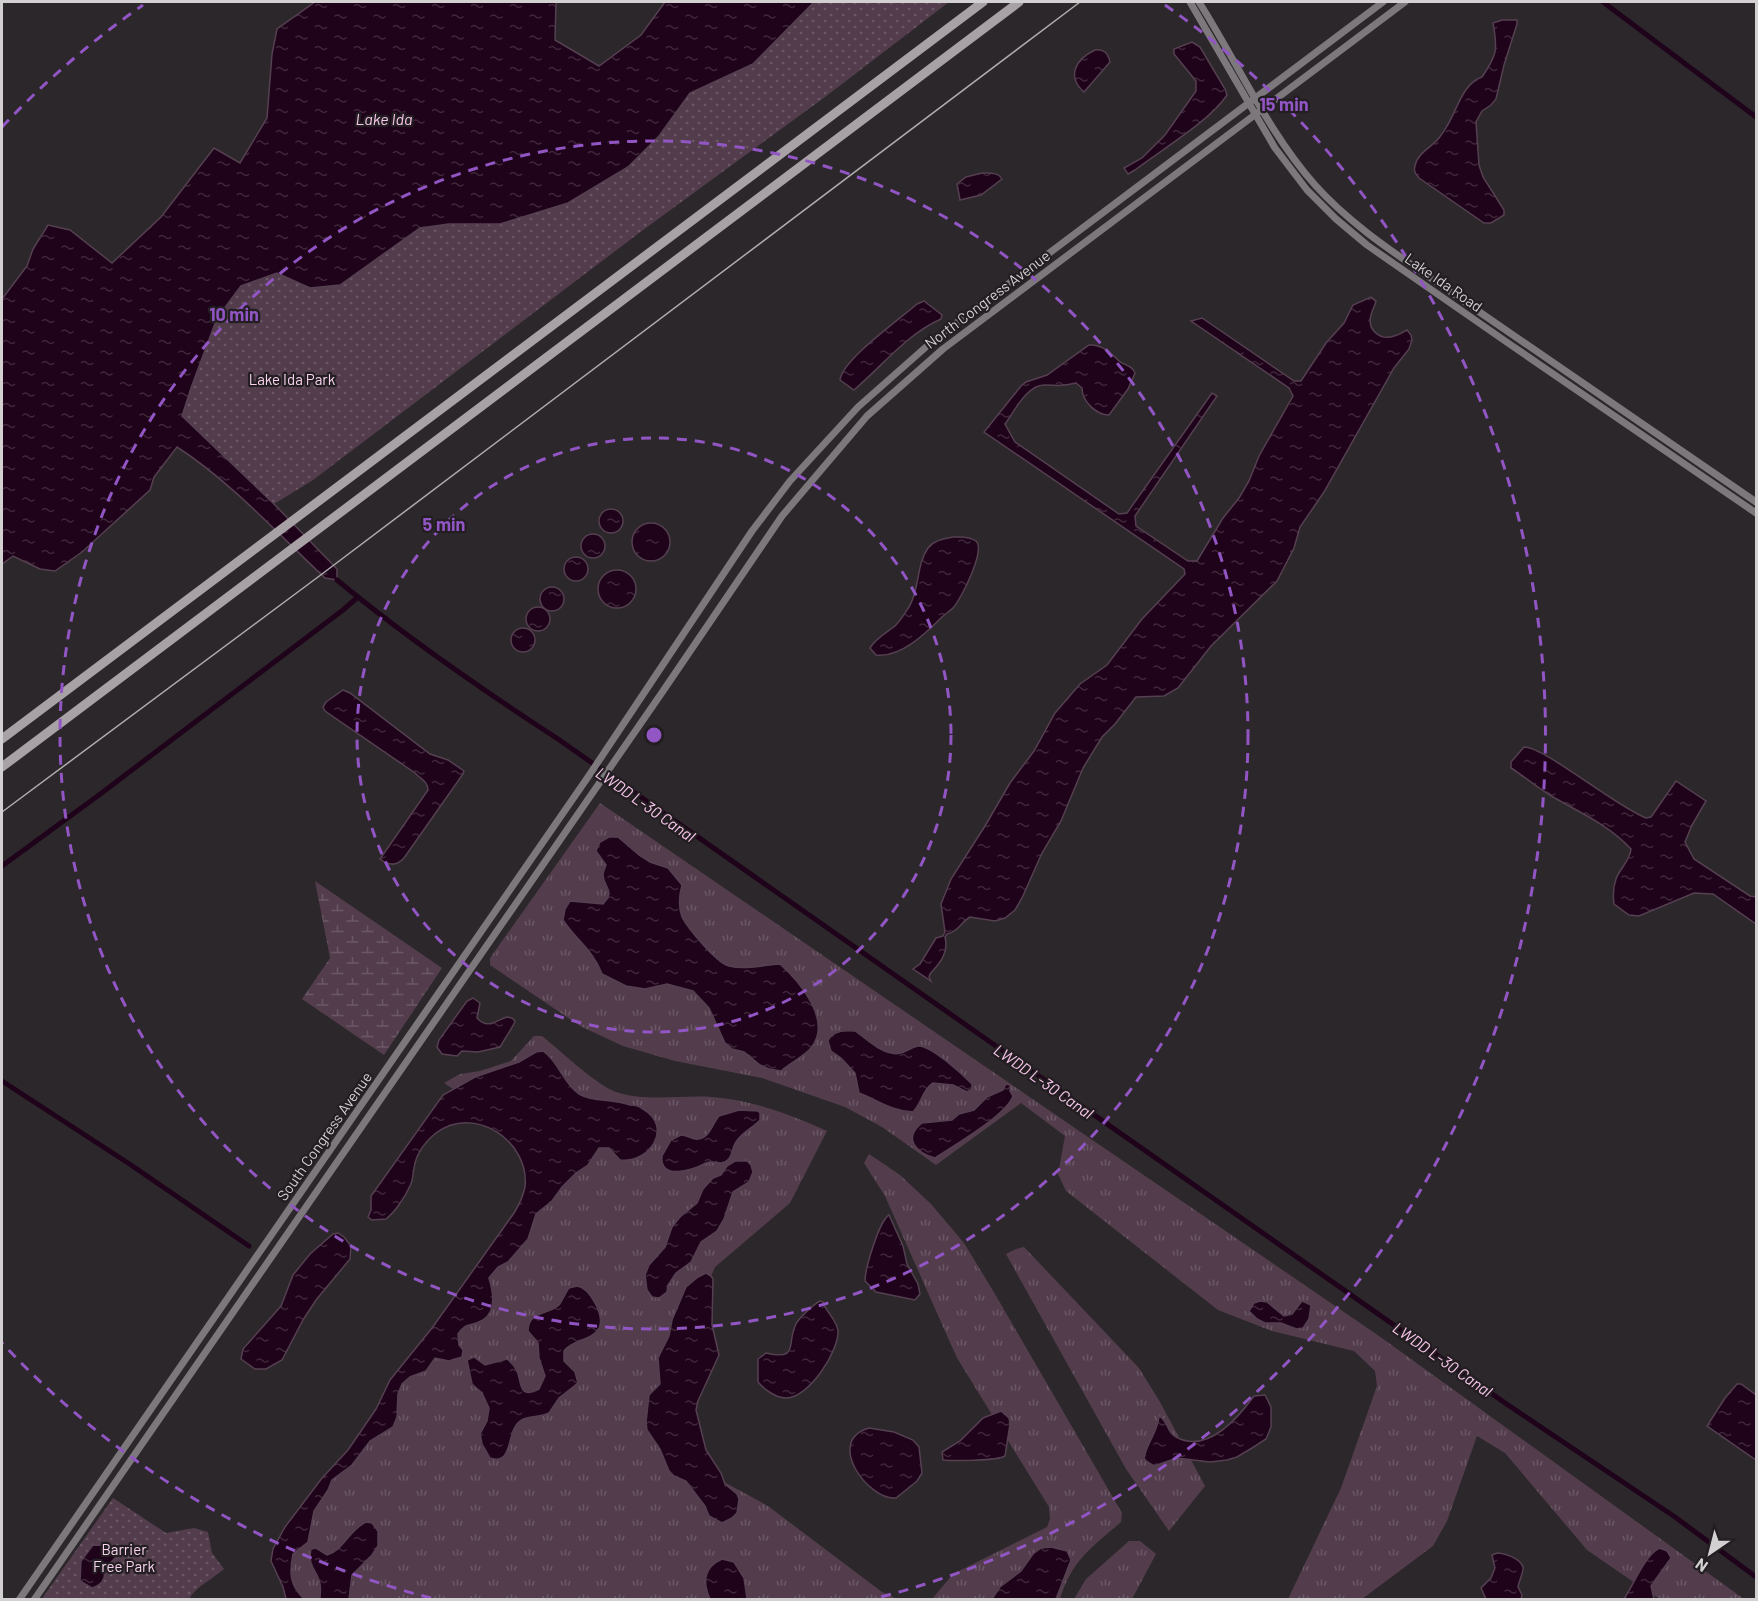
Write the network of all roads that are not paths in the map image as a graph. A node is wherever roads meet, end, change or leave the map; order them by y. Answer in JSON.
{"nodes":[{"id":1,"x":983,"y":2,"type":"edge"},
{"id":2,"x":1019,"y":2,"type":"edge"},
{"id":3,"x":1190,"y":2,"type":"edge"},
{"id":4,"x":1199,"y":2,"type":"edge"},
{"id":5,"x":1383,"y":2,"type":"edge"},
{"id":6,"x":1405,"y":2,"type":"edge"},
{"id":7,"x":1256,"y":97,"type":"junction"},
{"id":8,"x":1249,"y":103,"type":"junction"},
{"id":9,"x":1263,"y":109,"type":"junction"},
{"id":10,"x":1256,"y":115,"type":"junction"},
{"id":11,"x":1336,"y":219,"type":"junction"},
{"id":12,"x":1359,"y":227,"type":"junction"},
{"id":13,"x":1461,"y":310,"type":"junction"},
{"id":14,"x":1478,"y":311,"type":"junction"},
{"id":15,"x":935,"y":339,"type":"junction"},
{"id":16,"x":943,"y":349,"type":"junction"},
{"id":17,"x":1756,"y":502,"type":"edge"},
{"id":18,"x":1756,"y":513,"type":"edge"},
{"id":19,"x":649,"y":685,"type":"joint"},
{"id":20,"x":661,"y":694,"type":"joint"},
{"id":21,"x":2,"y":739,"type":"edge"},
{"id":22,"x":2,"y":767,"type":"edge"},
{"id":23,"x":75,"y":1519,"type":"junction"},
{"id":24,"x":85,"y":1526,"type":"junction"},
{"id":25,"x":19,"y":1599,"type":"edge"},
{"id":26,"x":34,"y":1599,"type":"edge"}],
"edges":[{"from":1,"to":21,"type":"highway"},
{"from":2,"to":22,"type":"highway"},
{"from":3,"to":8,"type":"main road","name":"Lake Ida Road"},
{"from":4,"to":7,"type":"main road","name":"Lake Ida Road"},
{"from":5,"to":7,"type":"main road","name":"North Congress Avenue"},
{"from":6,"to":9,"type":"main road","name":"North Congress Avenue"},
{"from":7,"to":8,"type":"main road","name":"North Congress Avenue"},
{"from":7,"to":9,"type":"main road","name":"Lake Ida Road"},
{"from":8,"to":10,"type":"main road","name":"Lake Ida Road"},
{"from":8,"to":15,"type":"main road","name":"North Congress Avenue"},
{"from":9,"to":10,"type":"main road","name":"North Congress Avenue"},
{"from":9,"to":12,"type":"main road","name":"Lake Ida Road"},
{"from":10,"to":11,"type":"main road","name":"Lake Ida Road"},
{"from":10,"to":16,"type":"main road","name":"North Congress Avenue"},
{"from":11,"to":12,"type":"main road"},
{"from":11,"to":13,"type":"main road","name":"Lake Ida Road"},
{"from":12,"to":14,"type":"main road","name":"Lake Ida Road"},
{"from":13,"to":14,"type":"main road"},
{"from":13,"to":18,"type":"main road","name":"Lake Ida Road"},
{"from":14,"to":17,"type":"main road","name":"Lake Ida Road"},
{"from":15,"to":16,"type":"main road"},
{"from":15,"to":19,"type":"main road","name":"North Congress Avenue"},
{"from":16,"to":20,"type":"main road","name":"North Congress Avenue"},
{"from":19,"to":23,"type":"main road","name":"South Congress Avenue"},
{"from":20,"to":24,"type":"main road","name":"South Congress Avenue"},
{"from":23,"to":24,"type":"main road"},
{"from":23,"to":25,"type":"main road","name":"South Congress Avenue"},
{"from":24,"to":26,"type":"main road","name":"South Congress Avenue"}]}
